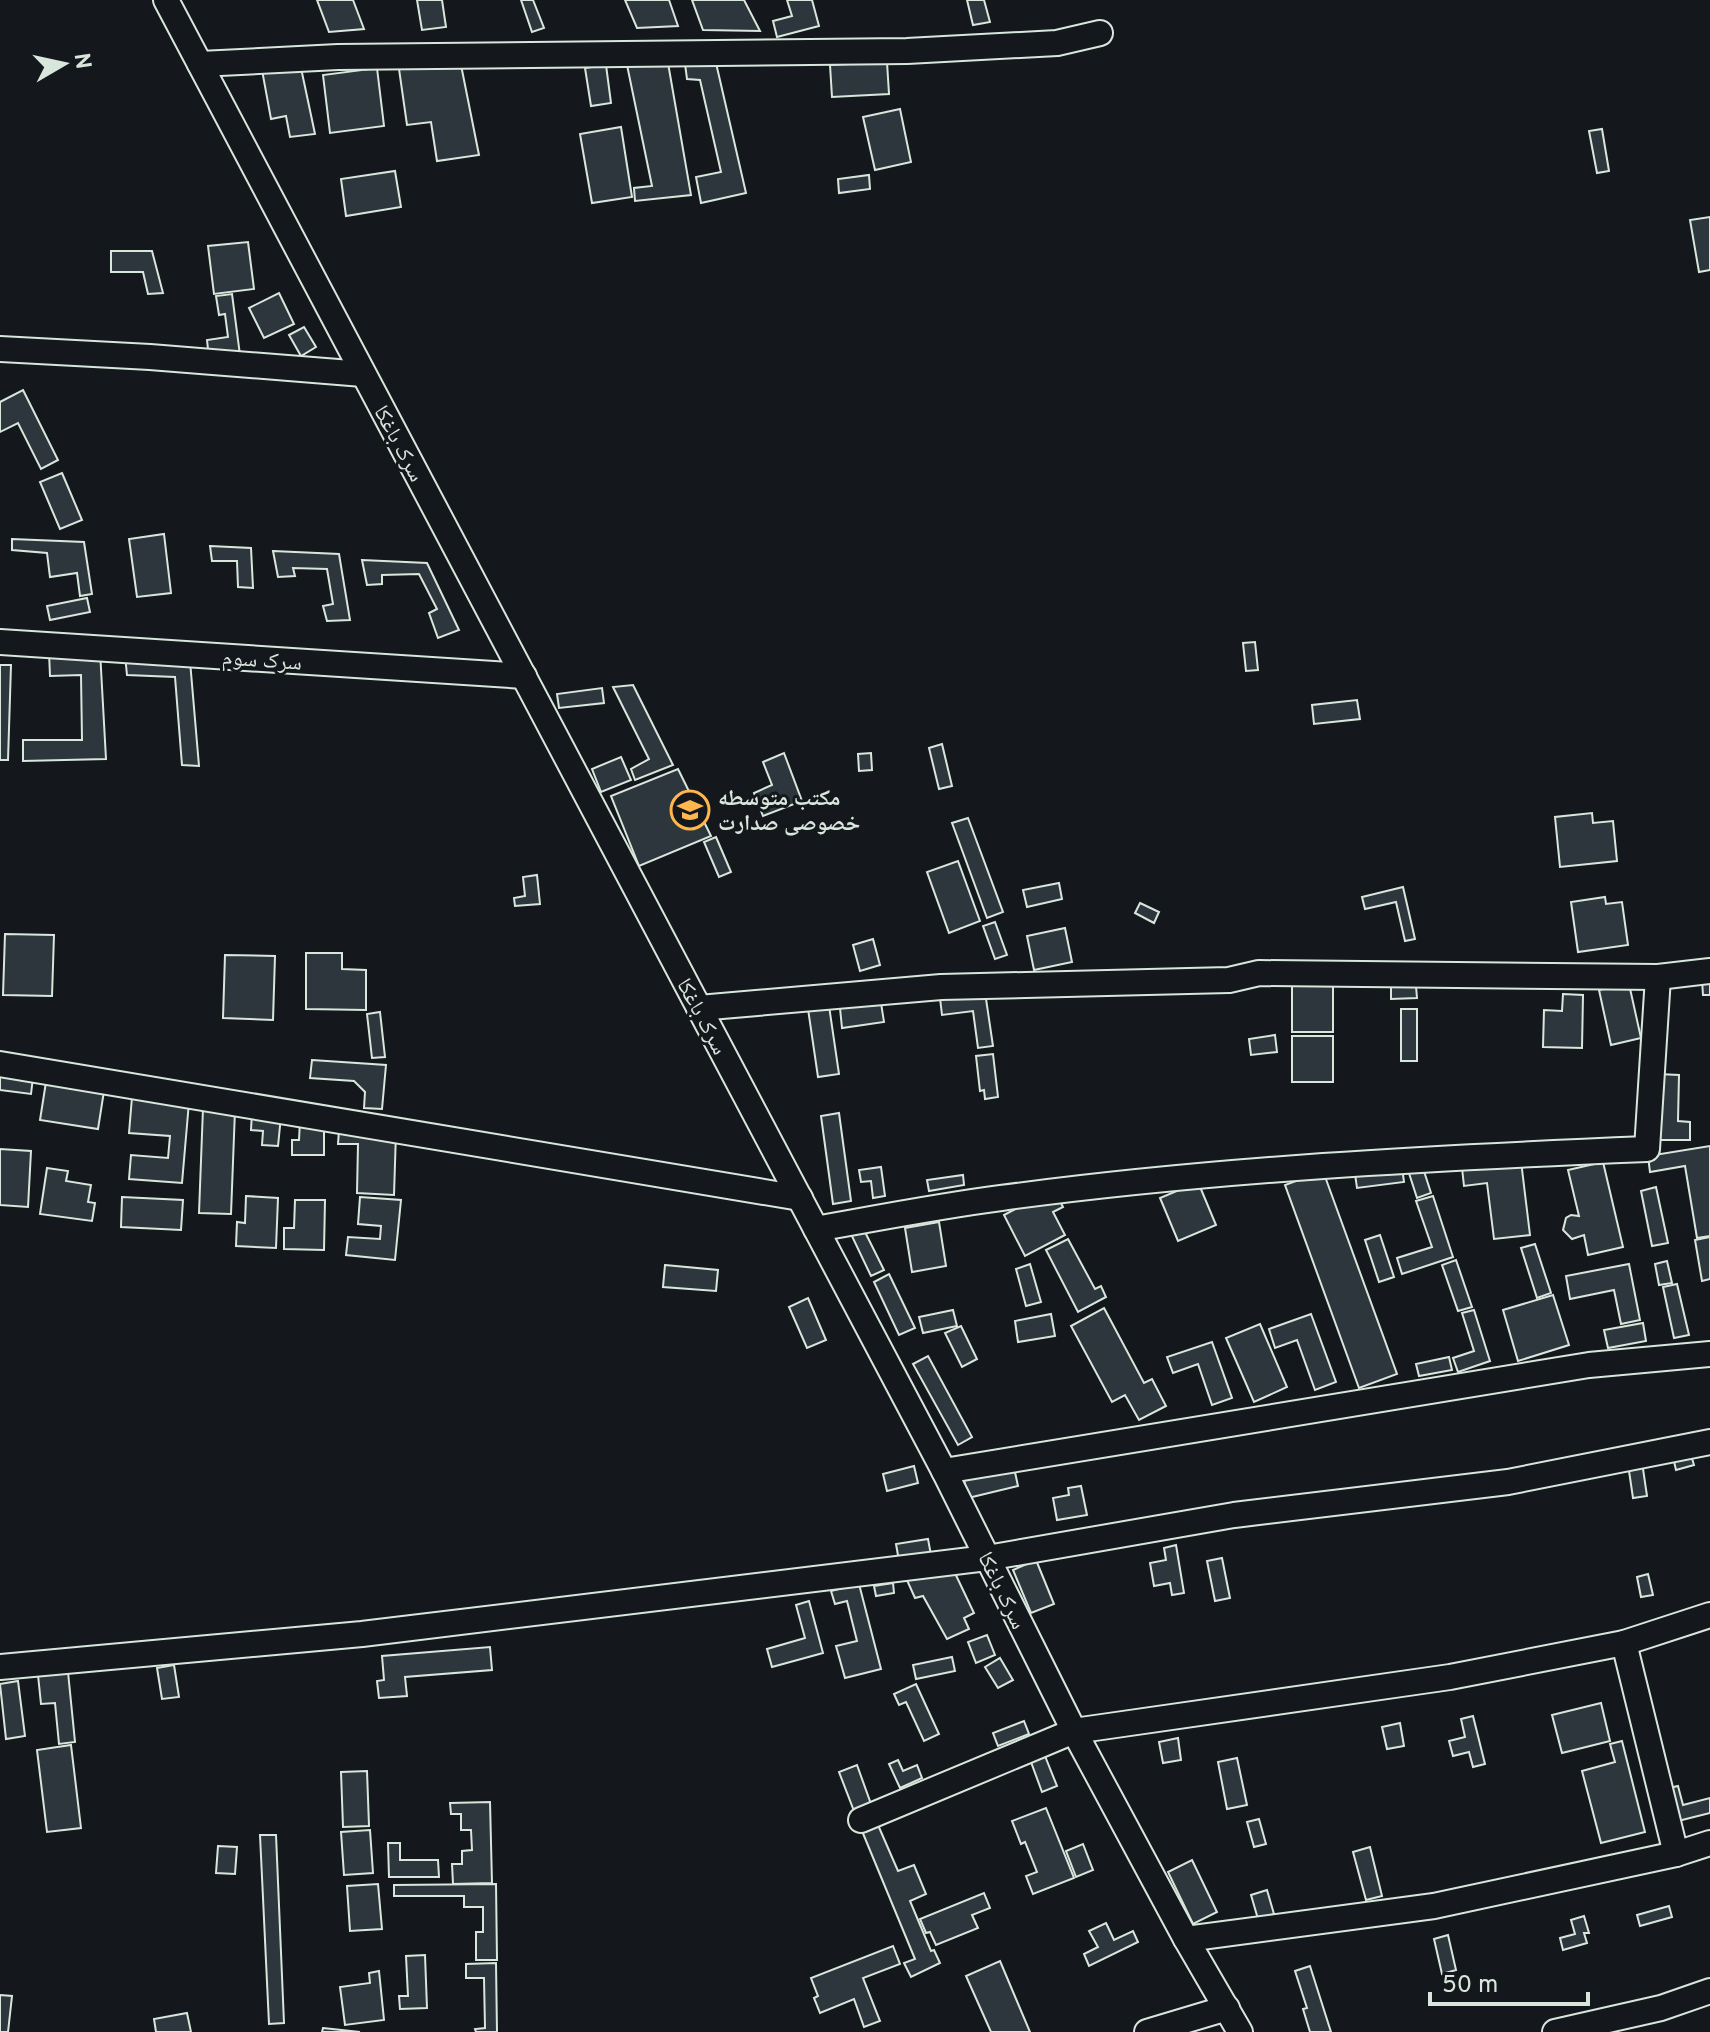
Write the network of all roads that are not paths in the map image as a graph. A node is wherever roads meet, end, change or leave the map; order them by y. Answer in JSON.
{"nodes":[{"id":1,"x":166,"y":0,"type":"edge"},
{"id":2,"x":1100,"y":33,"type":"dead end"},
{"id":3,"x":200,"y":64,"type":"junction"},
{"id":4,"x":0,"y":349,"type":"edge"},
{"id":5,"x":363,"y":374,"type":"junction"},
{"id":6,"x":0,"y":642,"type":"edge"},
{"id":7,"x":524,"y":676,"type":"junction"},
{"id":8,"x":1710,"y":971,"type":"edge"},
{"id":9,"x":1658,"y":977,"type":"junction"},
{"id":10,"x":699,"y":1008,"type":"junction"},
{"id":11,"x":0,"y":1064,"type":"edge"},
{"id":12,"x":800,"y":1198,"type":"junction"},
{"id":13,"x":816,"y":1229,"type":"junction"},
{"id":14,"x":1710,"y":1354,"type":"edge"},
{"id":15,"x":1709,"y":1444,"type":"edge"},
{"id":16,"x":944,"y":1471,"type":"junction"},
{"id":17,"x":987,"y":1558,"type":"junction"},
{"id":18,"x":1710,"y":1615,"type":"edge"},
{"id":19,"x":1624,"y":1643,"type":"junction"},
{"id":20,"x":0,"y":1667,"type":"edge"},
{"id":21,"x":1074,"y":1731,"type":"junction"},
{"id":22,"x":861,"y":1820,"type":"dead end"},
{"id":23,"x":1710,"y":1843,"type":"edge"},
{"id":24,"x":1676,"y":1854,"type":"junction"},
{"id":25,"x":1186,"y":1939,"type":"junction"},
{"id":26,"x":1710,"y":1991,"type":"edge"},
{"id":27,"x":1227,"y":2008,"type":"junction"},
{"id":28,"x":1147,"y":2032,"type":"edge"},
{"id":29,"x":1240,"y":2032,"type":"edge"},
{"id":30,"x":1555,"y":2032,"type":"edge"}],
"edges":[{"from":1,"to":3,"type":"street","name":"سرک باغکا"},
{"from":2,"to":3,"type":"street"},
{"from":3,"to":5,"type":"street","name":"سرک باغکا"},
{"from":4,"to":5,"type":"street"},
{"from":5,"to":7,"type":"street","name":"سرک باغکا"},
{"from":6,"to":7,"type":"street","name":"سرک سوم"},
{"from":7,"to":10,"type":"street","name":"سرک باغکا"},
{"from":8,"to":9,"type":"street"},
{"from":9,"to":10,"type":"street"},
{"from":9,"to":13,"type":"street"},
{"from":10,"to":12,"type":"street","name":"سرک باغکا"},
{"from":11,"to":12,"type":"street"},
{"from":12,"to":13,"type":"street","name":"سرک باغکا"},
{"from":13,"to":16,"type":"street","name":"سرک باغکا"},
{"from":14,"to":16,"type":"street"},
{"from":15,"to":17,"type":"street"},
{"from":16,"to":17,"type":"street","name":"سرک باغکا"},
{"from":17,"to":20,"type":"street"},
{"from":17,"to":21,"type":"street","name":"سرک باغکا"},
{"from":18,"to":19,"type":"street"},
{"from":19,"to":21,"type":"street"},
{"from":19,"to":24,"type":"street"},
{"from":21,"to":22,"type":"street"},
{"from":21,"to":25,"type":"street","name":"سرک باغکا"},
{"from":23,"to":24,"type":"street"},
{"from":24,"to":25,"type":"street"},
{"from":25,"to":27,"type":"street","name":"سرک باغکا"},
{"from":26,"to":30,"type":"street"},
{"from":27,"to":28,"type":"street"},
{"from":27,"to":29,"type":"street","name":"سرک باغکا"}]}
